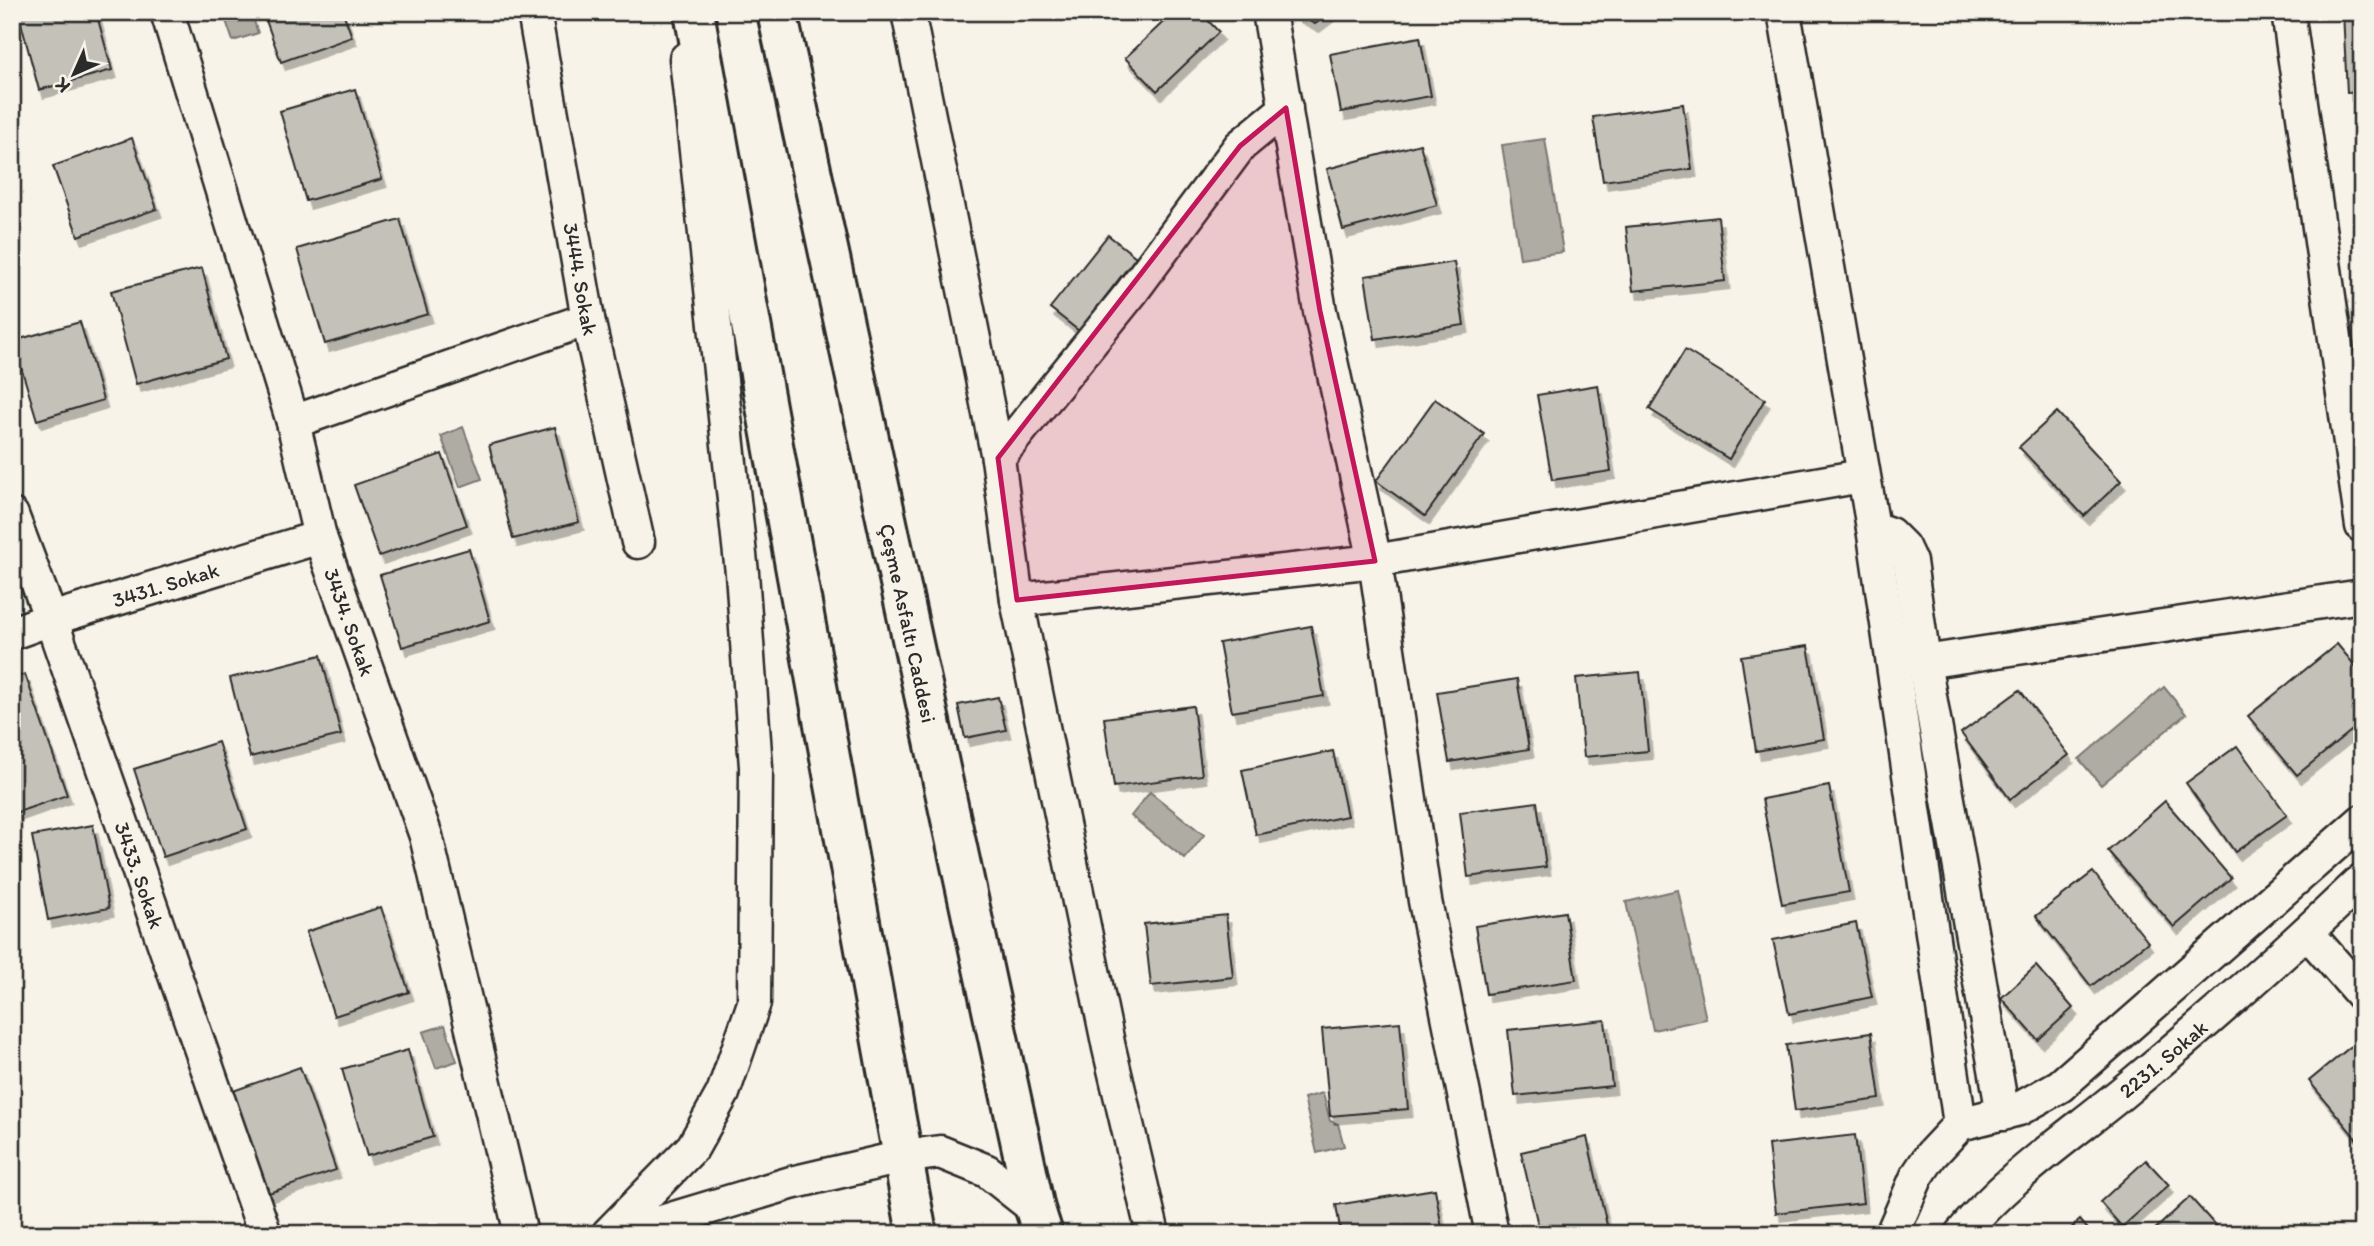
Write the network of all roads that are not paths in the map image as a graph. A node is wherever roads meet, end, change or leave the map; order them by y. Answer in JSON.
{"nodes":[{"id":1,"x":167,"y":12,"type":"edge"},
{"id":2,"x":534,"y":12,"type":"edge"},
{"id":3,"x":681,"y":12,"type":"edge"},
{"id":4,"x":694,"y":12,"type":"edge"},
{"id":5,"x":777,"y":12,"type":"edge"},
{"id":6,"x":908,"y":12,"type":"edge"},
{"id":7,"x":1269,"y":12,"type":"edge"},
{"id":8,"x":1784,"y":12,"type":"edge"},
{"id":9,"x":2288,"y":12,"type":"edge"},
{"id":10,"x":1286,"y":108,"type":"junction"},
{"id":11,"x":588,"y":318,"type":"junction"},
{"id":12,"x":293,"y":422,"type":"junction"},
{"id":13,"x":998,"y":458,"type":"junction"},
{"id":14,"x":1862,"y":476,"type":"junction"},
{"id":15,"x":12,"y":515,"type":"edge"},
{"id":16,"x":2362,"y":526,"type":"edge"},
{"id":17,"x":1873,"y":528,"type":"junction"},
{"id":18,"x":320,"y":537,"type":"junction"},
{"id":19,"x":638,"y":542,"type":"dead end"},
{"id":20,"x":1375,"y":561,"type":"junction"},
{"id":21,"x":2362,"y":597,"type":"edge"},
{"id":22,"x":1017,"y":600,"type":"junction"},
{"id":23,"x":51,"y":619,"type":"junction"},
{"id":24,"x":12,"y":633,"type":"edge"},
{"id":25,"x":1924,"y":662,"type":"junction"},
{"id":26,"x":2362,"y":821,"type":"edge"},
{"id":27,"x":2362,"y":880,"type":"edge"},
{"id":28,"x":2307,"y":932,"type":"junction"},
{"id":29,"x":2362,"y":995,"type":"edge"},
{"id":30,"x":2003,"y":1114,"type":"junction"},
{"id":31,"x":1960,"y":1124,"type":"junction"},
{"id":32,"x":902,"y":1157,"type":"junction"},
{"id":33,"x":1039,"y":1222,"type":"edge"},
{"id":34,"x":1143,"y":1232,"type":"edge"},
{"id":35,"x":265,"y":1234,"type":"edge"},
{"id":36,"x":521,"y":1234,"type":"edge"},
{"id":37,"x":607,"y":1234,"type":"edge"},
{"id":38,"x":621,"y":1234,"type":"edge"},
{"id":39,"x":917,"y":1234,"type":"edge"},
{"id":40,"x":1492,"y":1234,"type":"edge"},
{"id":41,"x":1892,"y":1234,"type":"edge"},
{"id":42,"x":1961,"y":1234,"type":"edge"}],
"edges":[{"from":1,"to":12,"type":"street","name":"3434. Sokak"},
{"from":2,"to":11,"type":"street","name":"3444. Sokak"},
{"from":3,"to":37,"type":"street"},
{"from":4,"to":32,"type":"highway"},
{"from":5,"to":33,"type":"highway","name":"Çeşme Asfaltı Caddesi"},
{"from":6,"to":13,"type":"street"},
{"from":7,"to":10,"type":"street"},
{"from":8,"to":14,"type":"street"},
{"from":9,"to":16,"type":"street"},
{"from":10,"to":13,"type":"street"},
{"from":10,"to":20,"type":"street"},
{"from":11,"to":12,"type":"street"},
{"from":11,"to":19,"type":"street","name":"3444. Sokak"},
{"from":12,"to":18,"type":"street","name":"3434. Sokak"},
{"from":13,"to":22,"type":"street"},
{"from":14,"to":17,"type":"street"},
{"from":14,"to":20,"type":"street"},
{"from":15,"to":23,"type":"street","name":"3433. Sokak"},
{"from":17,"to":25,"type":"street"},
{"from":17,"to":31,"type":"street"},
{"from":18,"to":23,"type":"street","name":"3431. Sokak"},
{"from":18,"to":36,"type":"street","name":"3434. Sokak"},
{"from":20,"to":22,"type":"street"},
{"from":20,"to":40,"type":"street"},
{"from":21,"to":25,"type":"street"},
{"from":22,"to":34,"type":"street"},
{"from":23,"to":24,"type":"street","name":"3431. Sokak"},
{"from":23,"to":35,"type":"street","name":"3433. Sokak"},
{"from":25,"to":30,"type":"street"},
{"from":26,"to":30,"type":"street"},
{"from":27,"to":28,"type":"street","name":"2231. Sokak"},
{"from":28,"to":29,"type":"street"},
{"from":28,"to":42,"type":"street","name":"2231. Sokak"},
{"from":30,"to":31,"type":"street"},
{"from":31,"to":41,"type":"street"},
{"from":32,"to":33,"type":"street"},
{"from":32,"to":38,"type":"street"},
{"from":32,"to":39,"type":"highway"}]}
